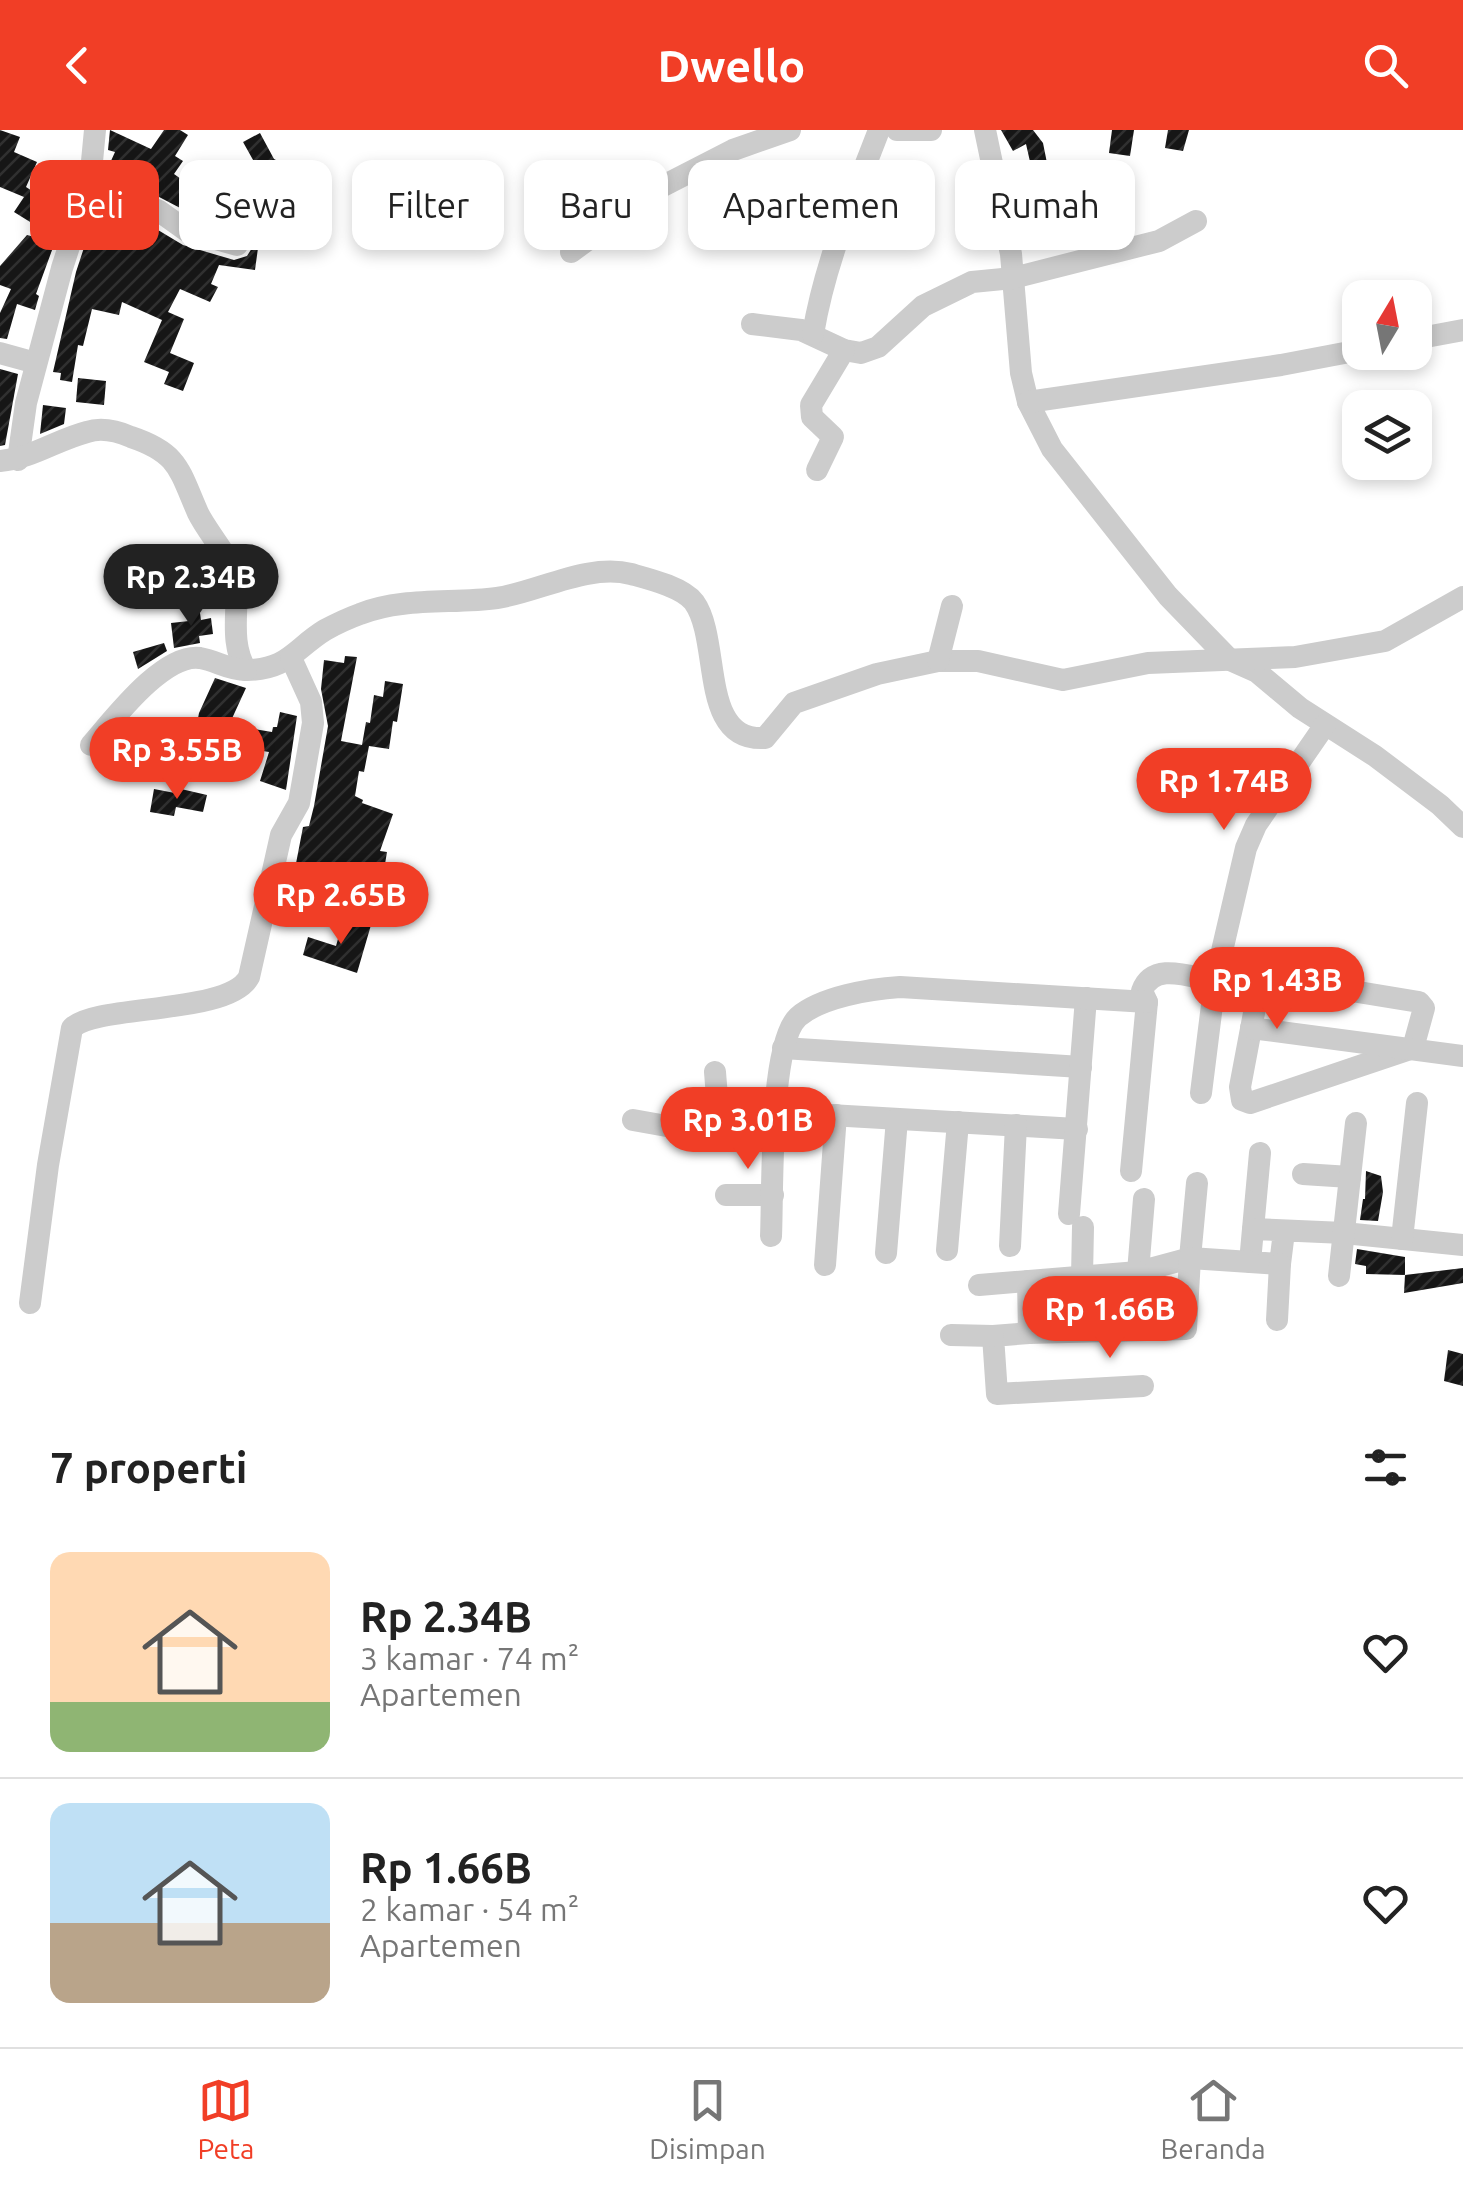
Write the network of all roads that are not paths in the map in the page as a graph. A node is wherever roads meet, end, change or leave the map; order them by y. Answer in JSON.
{"nodes":[{"id":1,"x":95,"y":130,"type":"edge"},
{"id":2,"x":790,"y":130,"type":"edge"},
{"id":3,"x":879,"y":130,"type":"edge"},
{"id":4,"x":897,"y":130,"type":"edge"},
{"id":5,"x":931,"y":130,"type":"edge"},
{"id":6,"x":987,"y":136,"type":"edge"},
{"id":7,"x":92,"y":160,"type":"edge"},
{"id":8,"x":1196,"y":221,"type":"dead end"},
{"id":9,"x":70,"y":250,"type":"edge"},
{"id":10,"x":571,"y":252,"type":"dead end"},
{"id":11,"x":1012,"y":278,"type":"junction"},
{"id":12,"x":752,"y":324,"type":"dead end"},
{"id":13,"x":1463,"y":330,"type":"edge"},
{"id":14,"x":813,"y":334,"type":"junction"},
{"id":15,"x":1432,"y":336,"type":"edge"},
{"id":16,"x":844,"y":350,"type":"junction"},
{"id":17,"x":0,"y":353,"type":"edge"},
{"id":18,"x":1342,"y":353,"type":"edge"},
{"id":19,"x":36,"y":363,"type":"junction"},
{"id":20,"x":1028,"y":402,"type":"junction"},
{"id":21,"x":9,"y":461,"type":"edge"},
{"id":22,"x":817,"y":470,"type":"dead end"},
{"id":23,"x":1463,"y":598,"type":"edge"},
{"id":24,"x":952,"y":606,"type":"dead end"},
{"id":25,"x":291,"y":658,"type":"junction"},
{"id":26,"x":938,"y":661,"type":"junction"},
{"id":27,"x":1241,"y":665,"type":"junction"},
{"id":28,"x":246,"y":670,"type":"junction"},
{"id":29,"x":1325,"y":725,"type":"junction"},
{"id":30,"x":92,"y":745,"type":"dead end"},
{"id":31,"x":1463,"y":827,"type":"edge"},
{"id":32,"x":270,"y":890,"type":"junction"},
{"id":33,"x":380,"y":911,"type":"dead end"},
{"id":34,"x":1215,"y":981,"type":"junction"},
{"id":35,"x":1086,"y":998,"type":"junction"},
{"id":36,"x":1147,"y":1002,"type":"junction"},
{"id":37,"x":1251,"y":1028,"type":"junction"},
{"id":38,"x":782,"y":1048,"type":"junction"},
{"id":39,"x":1413,"y":1048,"type":"junction"},
{"id":40,"x":1463,"y":1056,"type":"edge"},
{"id":41,"x":1081,"y":1067,"type":"junction"},
{"id":42,"x":715,"y":1072,"type":"dead end"},
{"id":43,"x":1201,"y":1093,"type":"dead end"},
{"id":44,"x":1417,"y":1103,"type":"dead end"},
{"id":45,"x":836,"y":1115,"type":"junction"},
{"id":46,"x":896,"y":1118,"type":"junction"},
{"id":47,"x":633,"y":1120,"type":"dead end"},
{"id":48,"x":958,"y":1122,"type":"junction"},
{"id":49,"x":776,"y":1123,"type":"junction"},
{"id":50,"x":1356,"y":1123,"type":"dead end"},
{"id":51,"x":1016,"y":1125,"type":"junction"},
{"id":52,"x":1077,"y":1129,"type":"junction"},
{"id":53,"x":720,"y":1135,"type":"junction"},
{"id":54,"x":1260,"y":1153,"type":"dead end"},
{"id":55,"x":1130,"y":1171,"type":"dead end"},
{"id":56,"x":1302,"y":1174,"type":"dead end"},
{"id":57,"x":1350,"y":1177,"type":"junction"},
{"id":58,"x":1197,"y":1182,"type":"dead end"},
{"id":59,"x":726,"y":1194,"type":"dead end"},
{"id":60,"x":773,"y":1195,"type":"junction"},
{"id":61,"x":1144,"y":1199,"type":"dead end"},
{"id":62,"x":1253,"y":1229,"type":"junction"},
{"id":63,"x":1284,"y":1232,"type":"junction"},
{"id":64,"x":1344,"y":1233,"type":"junction"},
{"id":65,"x":771,"y":1236,"type":"dead end"},
{"id":66,"x":1402,"y":1239,"type":"junction"},
{"id":67,"x":1463,"y":1245,"type":"edge"},
{"id":68,"x":1010,"y":1246,"type":"dead end"},
{"id":69,"x":947,"y":1250,"type":"dead end"},
{"id":70,"x":886,"y":1253,"type":"dead end"},
{"id":71,"x":1190,"y":1258,"type":"junction"},
{"id":72,"x":1250,"y":1262,"type":"junction"},
{"id":73,"x":1280,"y":1264,"type":"junction"},
{"id":74,"x":826,"y":1265,"type":"dead end"},
{"id":75,"x":1138,"y":1272,"type":"junction"},
{"id":76,"x":1339,"y":1276,"type":"dead end"},
{"id":77,"x":1082,"y":1277,"type":"junction"},
{"id":78,"x":1028,"y":1281,"type":"junction"},
{"id":79,"x":979,"y":1285,"type":"dead end"},
{"id":80,"x":30,"y":1303,"type":"dead end"},
{"id":81,"x":1277,"y":1320,"type":"dead end"},
{"id":82,"x":1030,"y":1333,"type":"junction"},
{"id":83,"x":951,"y":1335,"type":"dead end"},
{"id":84,"x":993,"y":1336,"type":"junction"},
{"id":85,"x":1143,"y":1386,"type":"dead end"},
{"id":86,"x":1077,"y":1398,"type":"edge"}],
"edges":[{"from":1,"to":7,"type":"street"},
{"from":2,"to":10,"type":"street"},
{"from":3,"to":14,"type":"street"},
{"from":4,"to":5,"type":"street"},
{"from":6,"to":11,"type":"street"},
{"from":8,"to":11,"type":"street"},
{"from":9,"to":19,"type":"street"},
{"from":11,"to":16,"type":"street"},
{"from":11,"to":20,"type":"street"},
{"from":12,"to":14,"type":"street"},
{"from":13,"to":15,"type":"street"},
{"from":14,"to":16,"type":"street"},
{"from":16,"to":22,"type":"street"},
{"from":17,"to":19,"type":"street"},
{"from":18,"to":20,"type":"street"},
{"from":19,"to":21,"type":"street"},
{"from":20,"to":27,"type":"street"},
{"from":21,"to":28,"type":"street"},
{"from":23,"to":27,"type":"street"},
{"from":24,"to":26,"type":"street"},
{"from":25,"to":26,"type":"street"},
{"from":25,"to":28,"type":"street"},
{"from":25,"to":32,"type":"street"},
{"from":26,"to":27,"type":"street"},
{"from":27,"to":29,"type":"street"},
{"from":28,"to":30,"type":"street"},
{"from":29,"to":31,"type":"street"},
{"from":29,"to":34,"type":"street"},
{"from":32,"to":33,"type":"street"},
{"from":32,"to":80,"type":"street"},
{"from":34,"to":36,"type":"street"},
{"from":34,"to":43,"type":"street"},
{"from":35,"to":36,"type":"street"},
{"from":35,"to":38,"type":"street"},
{"from":35,"to":41,"type":"street"},
{"from":36,"to":55,"type":"street"},
{"from":37,"to":39,"type":"street"},
{"from":37,"to":39,"type":"street"},
{"from":37,"to":39,"type":"street"},
{"from":38,"to":41,"type":"street"},
{"from":38,"to":49,"type":"street"},
{"from":39,"to":40,"type":"street"},
{"from":41,"to":52,"type":"street"},
{"from":42,"to":53,"type":"street"},
{"from":44,"to":66,"type":"street"},
{"from":45,"to":46,"type":"street"},
{"from":45,"to":49,"type":"street"},
{"from":45,"to":74,"type":"street"},
{"from":46,"to":48,"type":"street"},
{"from":46,"to":70,"type":"street"},
{"from":47,"to":53,"type":"street"},
{"from":48,"to":51,"type":"street"},
{"from":48,"to":69,"type":"street"},
{"from":49,"to":53,"type":"street"},
{"from":49,"to":60,"type":"street"},
{"from":50,"to":57,"type":"street"},
{"from":51,"to":52,"type":"street"},
{"from":51,"to":68,"type":"street"},
{"from":52,"to":77,"type":"street"},
{"from":54,"to":62,"type":"street"},
{"from":56,"to":57,"type":"street"},
{"from":57,"to":64,"type":"street"},
{"from":58,"to":71,"type":"street"},
{"from":59,"to":60,"type":"street"},
{"from":60,"to":65,"type":"street"},
{"from":61,"to":75,"type":"street"},
{"from":62,"to":63,"type":"street"},
{"from":62,"to":72,"type":"street"},
{"from":63,"to":64,"type":"street"},
{"from":63,"to":73,"type":"street"},
{"from":64,"to":66,"type":"street"},
{"from":64,"to":76,"type":"street"},
{"from":66,"to":67,"type":"street"},
{"from":71,"to":72,"type":"street"},
{"from":71,"to":75,"type":"street"},
{"from":71,"to":82,"type":"street"},
{"from":72,"to":73,"type":"street"},
{"from":73,"to":81,"type":"street"},
{"from":75,"to":77,"type":"street"},
{"from":77,"to":78,"type":"street"},
{"from":78,"to":79,"type":"street"},
{"from":78,"to":82,"type":"street"},
{"from":82,"to":84,"type":"street"},
{"from":83,"to":84,"type":"street"},
{"from":84,"to":86,"type":"street"},
{"from":85,"to":86,"type":"street"}]}
